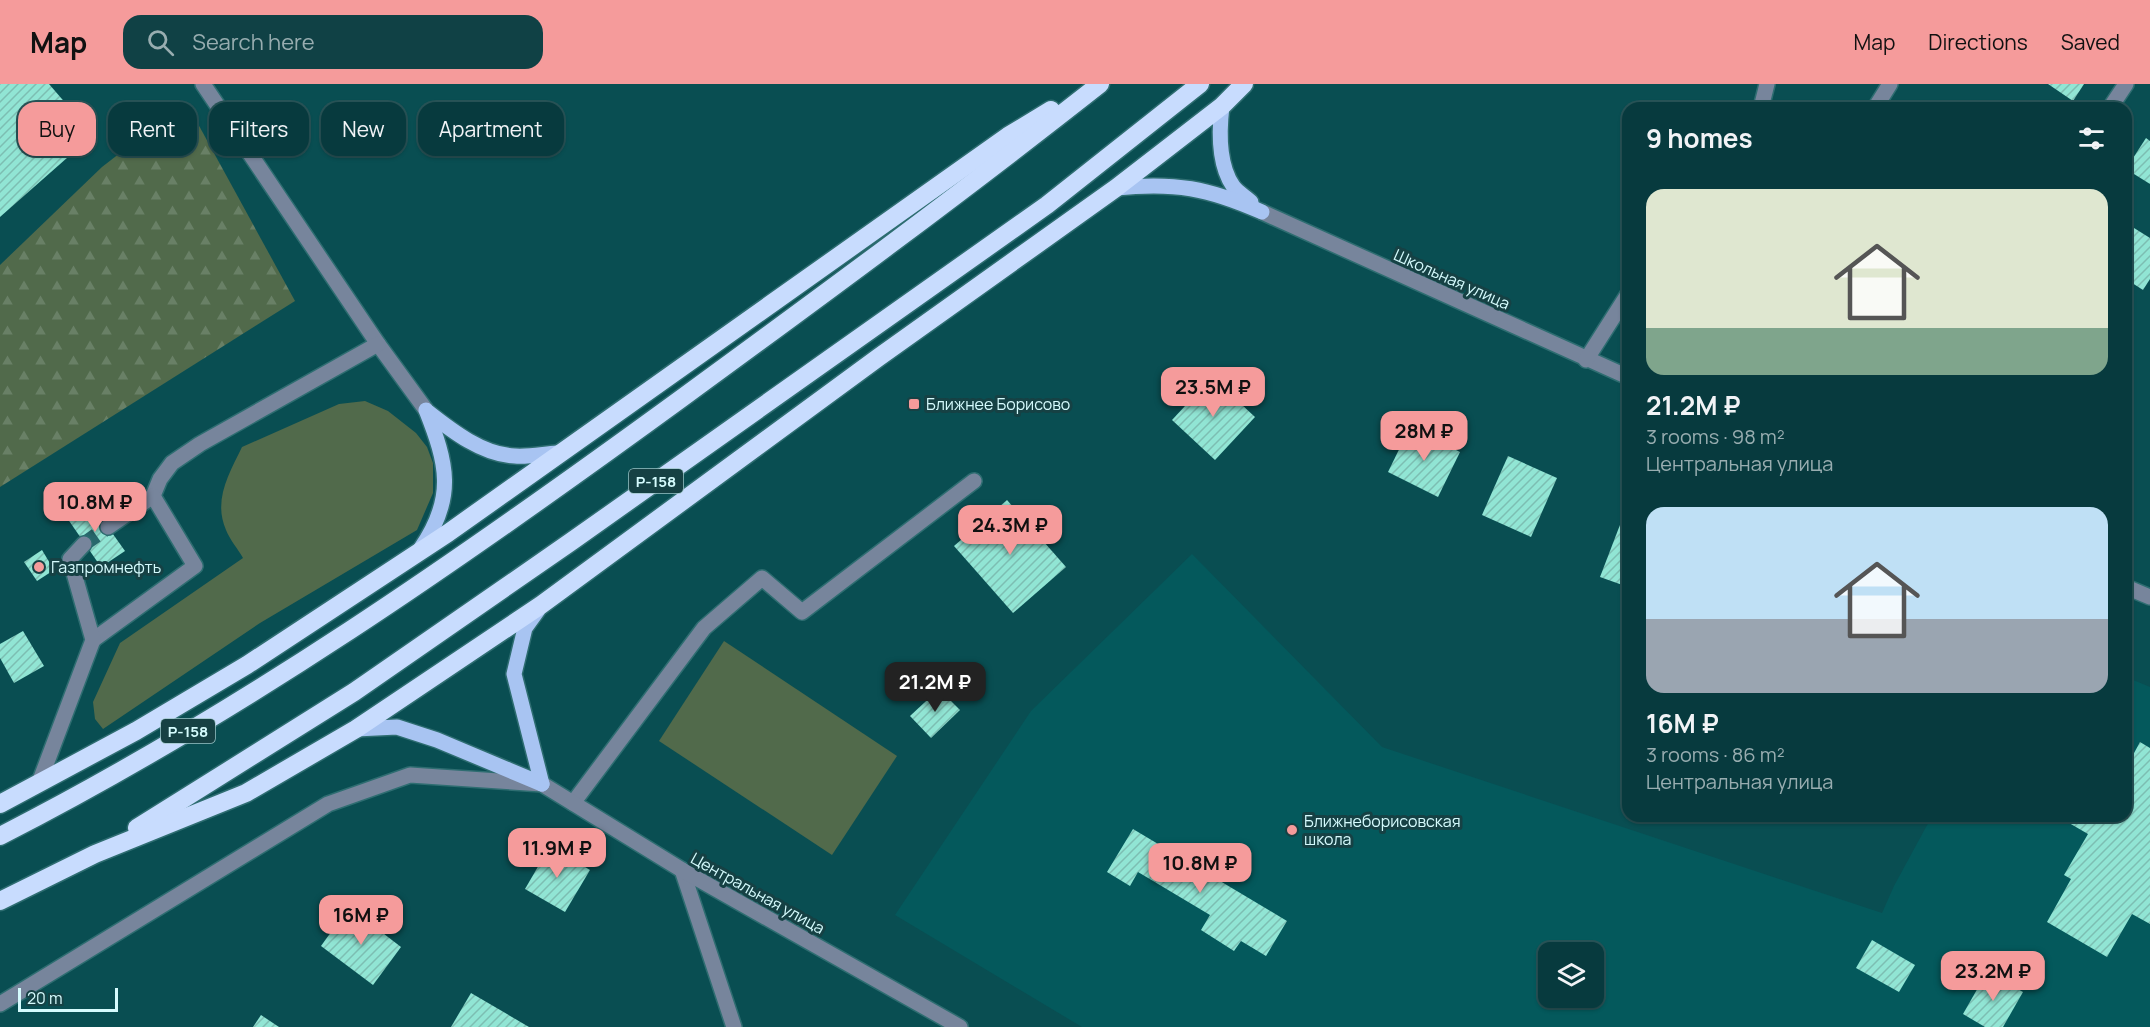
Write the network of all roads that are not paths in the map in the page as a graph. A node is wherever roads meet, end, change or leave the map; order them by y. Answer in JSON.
{"nodes":[{"id":1,"x":203,"y":84,"type":"edge"},
{"id":2,"x":1093,"y":84,"type":"edge"},
{"id":3,"x":1100,"y":84,"type":"edge"},
{"id":4,"x":1200,"y":84,"type":"edge"},
{"id":5,"x":1244,"y":84,"type":"edge"},
{"id":6,"x":1767,"y":84,"type":"edge"},
{"id":7,"x":1890,"y":84,"type":"edge"},
{"id":8,"x":2126,"y":84,"type":"edge"},
{"id":9,"x":1762,"y":102,"type":"edge"},
{"id":10,"x":1879,"y":102,"type":"edge"},
{"id":11,"x":2114,"y":102,"type":"edge"},
{"id":12,"x":1222,"y":106,"type":"junction"},
{"id":13,"x":1116,"y":188,"type":"junction"},
{"id":14,"x":1262,"y":212,"type":"junction"},
{"id":15,"x":1622,"y":303,"type":"edge"},
{"id":16,"x":378,"y":344,"type":"junction"},
{"id":17,"x":1586,"y":360,"type":"junction"},
{"id":18,"x":1622,"y":375,"type":"edge"},
{"id":19,"x":426,"y":410,"type":"junction"},
{"id":20,"x":557,"y":453,"type":"junction"},
{"id":21,"x":974,"y":481,"type":"dead end"},
{"id":22,"x":153,"y":496,"type":"junction"},
{"id":23,"x":108,"y":527,"type":"tunnel mouth"},
{"id":24,"x":84,"y":544,"type":"tunnel mouth"},
{"id":25,"x":419,"y":551,"type":"junction"},
{"id":26,"x":2132,"y":590,"type":"edge"},
{"id":27,"x":2150,"y":597,"type":"edge"},
{"id":28,"x":541,"y":605,"type":"junction"},
{"id":29,"x":93,"y":640,"type":"junction"},
{"id":30,"x":356,"y":729,"type":"junction"},
{"id":31,"x":39,"y":783,"type":"junction"},
{"id":32,"x":542,"y":784,"type":"junction"},
{"id":33,"x":573,"y":803,"type":"junction"},
{"id":34,"x":0,"y":804,"type":"edge"},
{"id":35,"x":0,"y":836,"type":"edge"},
{"id":36,"x":95,"y":854,"type":"junction"},
{"id":37,"x":682,"y":870,"type":"junction"},
{"id":38,"x":0,"y":901,"type":"edge"},
{"id":39,"x":0,"y":1004,"type":"edge"},
{"id":40,"x":734,"y":1027,"type":"edge"},
{"id":41,"x":960,"y":1027,"type":"edge"}],
"edges":[{"from":1,"to":16,"type":"street"},
{"from":2,"to":20,"type":"highway"},
{"from":3,"to":35,"type":"highway","number":"Р-158"},
{"from":4,"to":36,"type":"highway","number":"Р-158"},
{"from":5,"to":12,"type":"highway"},
{"from":6,"to":9,"type":"street"},
{"from":7,"to":10,"type":"street"},
{"from":8,"to":11,"type":"street"},
{"from":12,"to":13,"type":"highway"},
{"from":12,"to":14,"type":"main road"},
{"from":13,"to":14,"type":"main road"},
{"from":13,"to":28,"type":"highway"},
{"from":14,"to":17,"type":"street","name":"Школьная улица"},
{"from":15,"to":17,"type":"street"},
{"from":16,"to":19,"type":"street"},
{"from":16,"to":22,"type":"street"},
{"from":17,"to":18,"type":"street","name":"Школьная улица"},
{"from":19,"to":20,"type":"main road"},
{"from":19,"to":25,"type":"main road"},
{"from":20,"to":25,"type":"highway"},
{"from":21,"to":33,"type":"street"},
{"from":22,"to":23,"type":"street"},
{"from":22,"to":29,"type":"street"},
{"from":24,"to":29,"type":"street"},
{"from":25,"to":31,"type":"highway"},
{"from":26,"to":27,"type":"street"},
{"from":28,"to":30,"type":"highway"},
{"from":28,"to":32,"type":"main road"},
{"from":29,"to":31,"type":"street"},
{"from":30,"to":32,"type":"main road"},
{"from":30,"to":36,"type":"highway"},
{"from":31,"to":34,"type":"highway"},
{"from":32,"to":33,"type":"street","name":"Центральная улица"},
{"from":32,"to":39,"type":"street"},
{"from":33,"to":37,"type":"street","name":"Центральная улица"},
{"from":36,"to":38,"type":"highway","number":"Р-158"},
{"from":37,"to":40,"type":"street"},
{"from":37,"to":41,"type":"street","name":"Центральная улица"}]}
